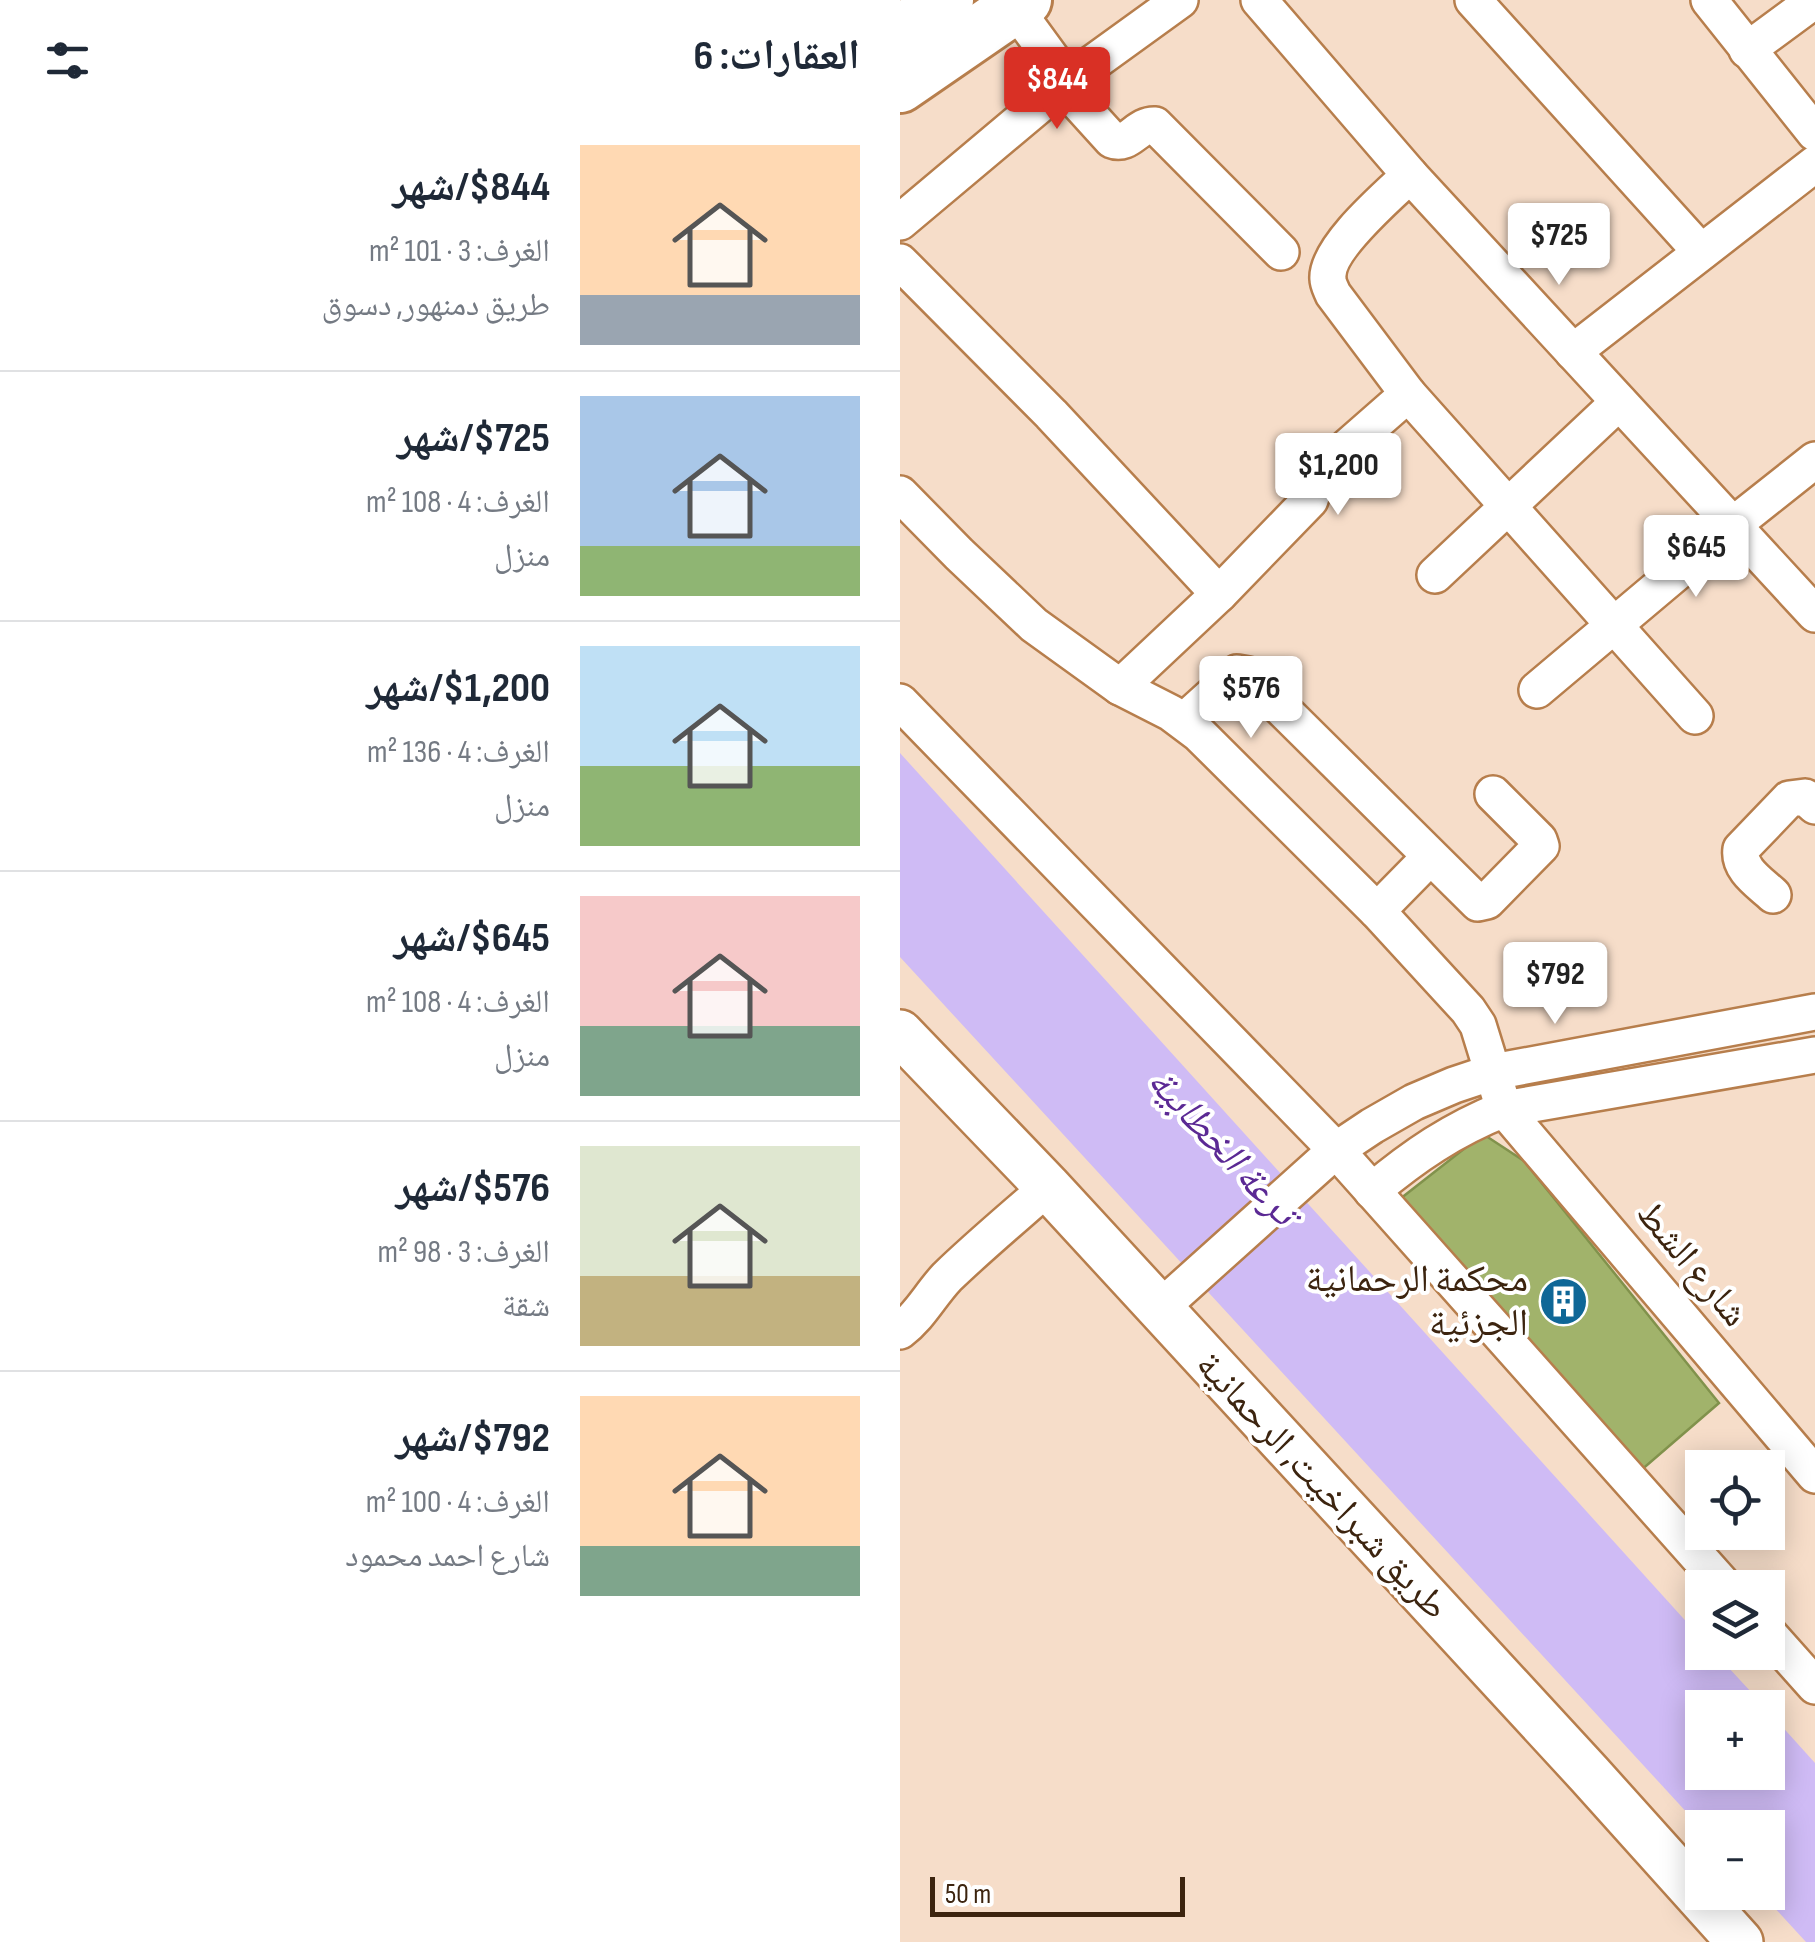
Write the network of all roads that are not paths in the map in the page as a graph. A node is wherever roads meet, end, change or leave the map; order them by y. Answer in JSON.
{"nodes":[{"id":1,"x":947,"y":0,"type":"edge"},
{"id":2,"x":1180,"y":0,"type":"edge"},
{"id":3,"x":1260,"y":0,"type":"edge"},
{"id":4,"x":1473,"y":0,"type":"edge"},
{"id":5,"x":1709,"y":0,"type":"edge"},
{"id":6,"x":1815,"y":0,"type":"edge"},
{"id":7,"x":1020,"y":4,"type":"edge"},
{"id":8,"x":900,"y":32,"type":"edge"},
{"id":9,"x":1747,"y":50,"type":"junction"},
{"id":10,"x":1065,"y":83,"type":"junction"},
{"id":11,"x":900,"y":86,"type":"edge"},
{"id":12,"x":1815,"y":133,"type":"edge"},
{"id":13,"x":1815,"y":164,"type":"edge"},
{"id":14,"x":1410,"y":174,"type":"junction"},
{"id":15,"x":900,"y":222,"type":"edge"},
{"id":16,"x":1281,"y":252,"type":"dead end"},
{"id":17,"x":1701,"y":252,"type":"junction"},
{"id":18,"x":900,"y":262,"type":"edge"},
{"id":19,"x":1573,"y":352,"type":"junction"},
{"id":20,"x":1408,"y":394,"type":"junction"},
{"id":21,"x":1620,"y":402,"type":"junction"},
{"id":22,"x":1815,"y":460,"type":"edge"},
{"id":23,"x":900,"y":494,"type":"edge"},
{"id":24,"x":1507,"y":508,"type":"junction"},
{"id":25,"x":1733,"y":525,"type":"junction"},
{"id":26,"x":1435,"y":575,"type":"dead end"},
{"id":27,"x":1219,"y":594,"type":"junction"},
{"id":28,"x":1815,"y":614,"type":"edge"},
{"id":29,"x":1614,"y":626,"type":"junction"},
{"id":30,"x":1120,"y":687,"type":"junction"},
{"id":31,"x":1537,"y":690,"type":"dead end"},
{"id":32,"x":900,"y":702,"type":"edge"},
{"id":33,"x":1695,"y":716,"type":"dead end"},
{"id":34,"x":1184,"y":721,"type":"junction"},
{"id":35,"x":1492,"y":794,"type":"dead end"},
{"id":36,"x":1815,"y":806,"type":"edge"},
{"id":37,"x":1430,"y":858,"type":"junction"},
{"id":38,"x":1773,"y":896,"type":"dead end"},
{"id":39,"x":1377,"y":911,"type":"junction"},
{"id":40,"x":1815,"y":1012,"type":"edge"},
{"id":41,"x":900,"y":1033,"type":"edge"},
{"id":42,"x":1815,"y":1055,"type":"edge"},
{"id":43,"x":1493,"y":1072,"type":"junction"},
{"id":44,"x":1504,"y":1109,"type":"junction"},
{"id":45,"x":1336,"y":1150,"type":"junction"},
{"id":46,"x":1372,"y":1191,"type":"junction"},
{"id":47,"x":1034,"y":1199,"type":"junction"},
{"id":48,"x":916,"y":1292,"type":"edge"},
{"id":49,"x":1172,"y":1297,"type":"junction"},
{"id":50,"x":900,"y":1331,"type":"edge"},
{"id":51,"x":1815,"y":1475,"type":"edge"},
{"id":52,"x":1710,"y":1570,"type":"edge"},
{"id":53,"x":1785,"y":1652,"type":"edge"},
{"id":54,"x":1815,"y":1686,"type":"edge"},
{"id":55,"x":1740,"y":1942,"type":"edge"}],
"edges":[{"from":1,"to":8,"type":"highway"},
{"from":2,"to":10,"type":"street"},
{"from":3,"to":14,"type":"street"},
{"from":4,"to":17,"type":"street"},
{"from":5,"to":9,"type":"street"},
{"from":6,"to":9,"type":"street"},
{"from":7,"to":10,"type":"street"},
{"from":7,"to":11,"type":"highway"},
{"from":9,"to":12,"type":"street"},
{"from":10,"to":15,"type":"street"},
{"from":10,"to":16,"type":"street"},
{"from":13,"to":17,"type":"street"},
{"from":14,"to":19,"type":"street"},
{"from":14,"to":20,"type":"street"},
{"from":17,"to":19,"type":"street"},
{"from":18,"to":27,"type":"street"},
{"from":19,"to":21,"type":"street"},
{"from":20,"to":24,"type":"street"},
{"from":20,"to":27,"type":"street"},
{"from":21,"to":24,"type":"street"},
{"from":21,"to":25,"type":"street"},
{"from":22,"to":25,"type":"street"},
{"from":23,"to":30,"type":"street"},
{"from":24,"to":26,"type":"street"},
{"from":24,"to":29,"type":"street"},
{"from":25,"to":28,"type":"street"},
{"from":25,"to":29,"type":"street"},
{"from":27,"to":30,"type":"street"},
{"from":29,"to":31,"type":"street"},
{"from":29,"to":33,"type":"street"},
{"from":30,"to":34,"type":"street"},
{"from":32,"to":45,"type":"street"},
{"from":34,"to":37,"type":"street"},
{"from":34,"to":39,"type":"street"},
{"from":35,"to":37,"type":"street"},
{"from":36,"to":38,"type":"street"},
{"from":37,"to":39,"type":"street"},
{"from":39,"to":43,"type":"street"},
{"from":40,"to":43,"type":"street"},
{"from":41,"to":47,"type":"main road","name":"طريق شبراخيت, الرحمانية"},
{"from":42,"to":44,"type":"street"},
{"from":43,"to":44,"type":"street"},
{"from":43,"to":45,"type":"street"},
{"from":44,"to":46,"type":"street"},
{"from":44,"to":51,"type":"street","name":"شارع الشط"},
{"from":45,"to":46,"type":"street"},
{"from":45,"to":49,"type":"street"},
{"from":46,"to":52,"type":"street"},
{"from":47,"to":48,"type":"street"},
{"from":47,"to":49,"type":"main road","name":"طريق شبراخيت, الرحمانية"},
{"from":48,"to":50,"type":"street"},
{"from":49,"to":55,"type":"main road","name":"طريق شبراخيت, الرحمانية"},
{"from":53,"to":54,"type":"street"}]}
